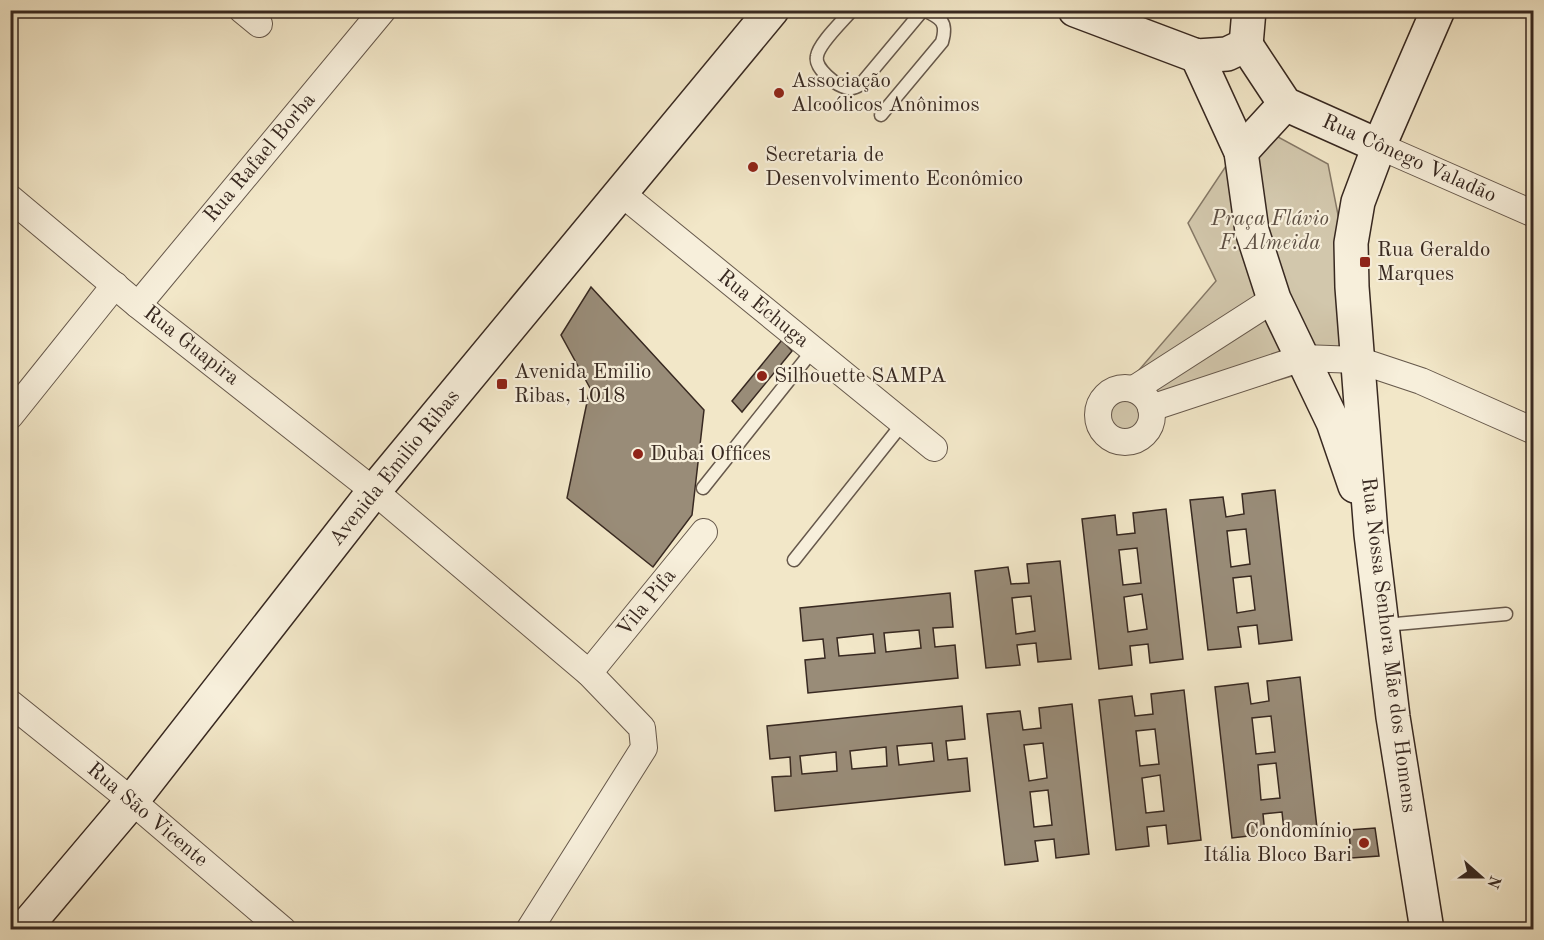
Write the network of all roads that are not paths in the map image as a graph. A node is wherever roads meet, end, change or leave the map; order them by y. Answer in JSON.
{"nodes":[{"id":1,"x":383,"y":10,"type":"edge"},
{"id":2,"x":772,"y":10,"type":"edge"},
{"id":3,"x":852,"y":10,"type":"edge"},
{"id":4,"x":923,"y":10,"type":"edge"},
{"id":5,"x":1075,"y":10,"type":"edge"},
{"id":6,"x":1249,"y":10,"type":"edge"},
{"id":7,"x":1438,"y":10,"type":"edge"},
{"id":8,"x":1246,"y":45,"type":"junction"},
{"id":9,"x":1197,"y":56,"type":"junction"},
{"id":10,"x":1285,"y":104,"type":"junction"},
{"id":11,"x":881,"y":115,"type":"dead end"},
{"id":12,"x":1379,"y":146,"type":"junction"},
{"id":13,"x":1241,"y":152,"type":"junction"},
{"id":14,"x":621,"y":193,"type":"junction"},
{"id":15,"x":10,"y":198,"type":"edge"},
{"id":16,"x":1533,"y":214,"type":"edge"},
{"id":17,"x":115,"y":285,"type":"junction"},
{"id":18,"x":1274,"y":299,"type":"junction"},
{"id":19,"x":138,"y":305,"type":"junction"},
{"id":20,"x":813,"y":350,"type":"junction"},
{"id":21,"x":1302,"y":358,"type":"junction"},
{"id":22,"x":1358,"y":360,"type":"junction"},
{"id":23,"x":1134,"y":390,"type":"junction"},
{"id":24,"x":1151,"y":408,"type":"junction"},
{"id":25,"x":10,"y":416,"type":"edge"},
{"id":26,"x":903,"y":423,"type":"junction"},
{"id":27,"x":1533,"y":431,"type":"edge"},
{"id":28,"x":933,"y":448,"type":"dead end"},
{"id":29,"x":703,"y":488,"type":"dead end"},
{"id":30,"x":374,"y":491,"type":"junction"},
{"id":31,"x":704,"y":532,"type":"dead end"},
{"id":32,"x":1371,"y":534,"type":"junction"},
{"id":33,"x":794,"y":560,"type":"dead end"},
{"id":34,"x":1506,"y":614,"type":"dead end"},
{"id":35,"x":1382,"y":625,"type":"junction"},
{"id":36,"x":590,"y":673,"type":"junction"},
{"id":37,"x":10,"y":702,"type":"edge"},
{"id":38,"x":132,"y":801,"type":"junction"},
{"id":39,"x":23,"y":930,"type":"edge"},
{"id":40,"x":283,"y":930,"type":"edge"},
{"id":41,"x":529,"y":930,"type":"edge"},
{"id":42,"x":1426,"y":930,"type":"edge"}],
"edges":[{"from":1,"to":19,"type":"street","name":"Rua Rafael Borba"},
{"from":2,"to":14,"type":"street","name":"Avenida Emilio Ribas"},
{"from":3,"to":4,"type":"lane"},
{"from":4,"to":11,"type":"lane"},
{"from":5,"to":9,"type":"street"},
{"from":6,"to":8,"type":"street"},
{"from":7,"to":12,"type":"street"},
{"from":8,"to":9,"type":"street"},
{"from":8,"to":10,"type":"street"},
{"from":9,"to":13,"type":"street"},
{"from":10,"to":12,"type":"street","name":"Rua Cônego Valadão"},
{"from":10,"to":13,"type":"street"},
{"from":12,"to":16,"type":"street","name":"Rua Cônego Valadão"},
{"from":12,"to":22,"type":"street"},
{"from":13,"to":18,"type":"street"},
{"from":14,"to":20,"type":"street","name":"Rua Echuga"},
{"from":14,"to":30,"type":"street","name":"Avenida Emilio Ribas"},
{"from":15,"to":17,"type":"street","name":"Rua Guapira"},
{"from":17,"to":19,"type":"street","name":"Rua Guapira"},
{"from":17,"to":25,"type":"street"},
{"from":18,"to":21,"type":"street"},
{"from":18,"to":23,"type":"street"},
{"from":19,"to":30,"type":"street","name":"Rua Guapira"},
{"from":20,"to":26,"type":"street","name":"Rua Echuga"},
{"from":20,"to":29,"type":"lane"},
{"from":21,"to":22,"type":"street"},
{"from":21,"to":24,"type":"street"},
{"from":21,"to":32,"type":"street"},
{"from":22,"to":27,"type":"street"},
{"from":22,"to":32,"type":"street","name":"Rua Nossa Senhora Mãe dos Homens"},
{"from":23,"to":24,"type":"street"},
{"from":23,"to":24,"type":"street"},
{"from":26,"to":28,"type":"street","name":"Rua Echuga"},
{"from":26,"to":33,"type":"lane"},
{"from":30,"to":36,"type":"street","name":"Rua Guapira"},
{"from":30,"to":38,"type":"street","name":"Avenida Emilio Ribas"},
{"from":31,"to":36,"type":"street","name":"Vila Pifa"},
{"from":32,"to":35,"type":"street","name":"Rua Nossa Senhora Mãe dos Homens"},
{"from":34,"to":35,"type":"lane"},
{"from":35,"to":42,"type":"street","name":"Rua Nossa Senhora Mãe dos Homens"},
{"from":36,"to":41,"type":"street","name":"Rua Guapira"},
{"from":37,"to":38,"type":"street","name":"Rua São Vicente"},
{"from":38,"to":39,"type":"street","name":"Avenida Emilio Ribas"},
{"from":38,"to":40,"type":"street","name":"Rua São Vicente"}]}
